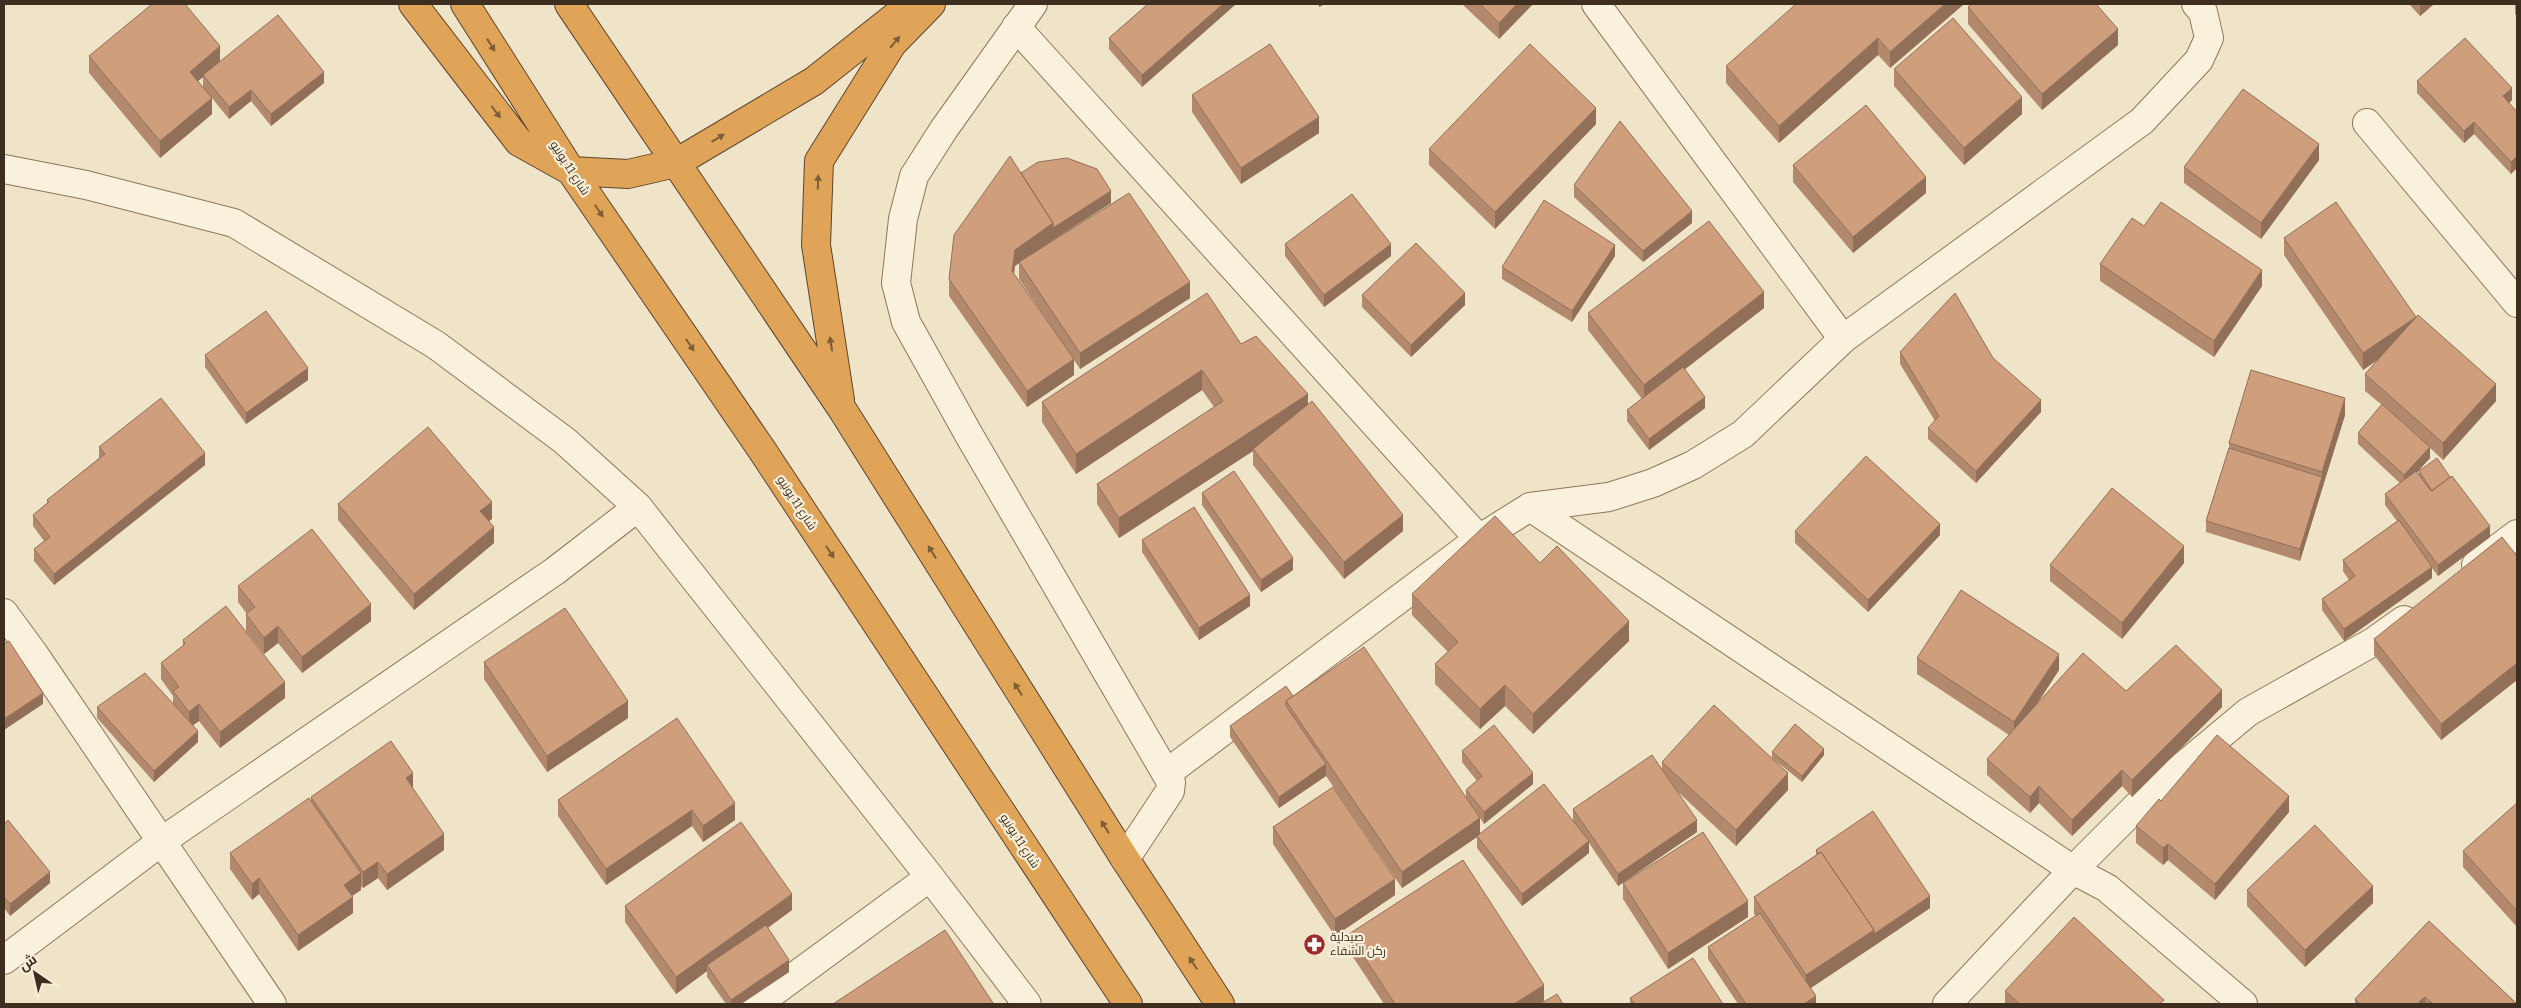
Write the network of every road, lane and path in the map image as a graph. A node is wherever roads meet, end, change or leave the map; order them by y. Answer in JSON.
{"nodes":[{"id":1,"x":413,"y":4,"type":"edge"},
{"id":2,"x":465,"y":4,"type":"edge"},
{"id":3,"x":569,"y":4,"type":"edge"},
{"id":4,"x":911,"y":4,"type":"edge"},
{"id":5,"x":931,"y":4,"type":"edge"},
{"id":6,"x":1033,"y":4,"type":"edge"},
{"id":7,"x":1596,"y":4,"type":"edge"},
{"id":8,"x":2196,"y":4,"type":"edge"},
{"id":9,"x":1016,"y":27,"type":"junction"},
{"id":10,"x":2368,"y":123,"type":"dead end"},
{"id":11,"x":676,"y":163,"type":"junction"},
{"id":12,"x":4,"y":169,"type":"edge"},
{"id":13,"x":571,"y":170,"type":"junction"},
{"id":14,"x":2517,"y":304,"type":"edge"},
{"id":15,"x":1843,"y":339,"type":"junction"},
{"id":16,"x":842,"y":409,"type":"junction"},
{"id":17,"x":638,"y":507,"type":"junction"},
{"id":18,"x":1530,"y":507,"type":"junction"},
{"id":19,"x":2517,"y":534,"type":"edge"},
{"id":20,"x":1479,"y":539,"type":"junction"},
{"id":21,"x":2458,"y":579,"type":"edge"},
{"id":22,"x":2428,"y":602,"type":"edge"},
{"id":23,"x":4,"y":613,"type":"edge"},
{"id":24,"x":1167,"y":773,"type":"junction"},
{"id":25,"x":162,"y":840,"type":"junction"},
{"id":26,"x":1125,"y":859,"type":"junction"},
{"id":27,"x":2073,"y":870,"type":"junction"},
{"id":28,"x":930,"y":877,"type":"junction"},
{"id":29,"x":4,"y":960,"type":"edge"},
{"id":30,"x":272,"y":1004,"type":"edge"},
{"id":31,"x":757,"y":1004,"type":"edge"},
{"id":32,"x":1027,"y":1004,"type":"edge"},
{"id":33,"x":1128,"y":1004,"type":"edge"},
{"id":34,"x":1220,"y":1004,"type":"edge"},
{"id":35,"x":1947,"y":1004,"type":"edge"},
{"id":36,"x":2243,"y":1004,"type":"edge"}],
"edges":[{"from":1,"to":13,"type":"highway","one_way":true},
{"from":2,"to":13,"type":"highway","name":"شارع 11 يونيو","one_way":true},
{"from":3,"to":11,"type":"highway"},
{"from":11,"to":4,"type":"highway","one_way":true},
{"from":16,"to":5,"type":"highway","one_way":true},
{"from":6,"to":9,"type":"street"},
{"from":7,"to":15,"type":"street"},
{"from":8,"to":15,"type":"street"},
{"from":9,"to":20,"type":"street"},
{"from":9,"to":24,"type":"street"},
{"from":10,"to":14,"type":"street"},
{"from":11,"to":13,"type":"highway"},
{"from":11,"to":16,"type":"highway"},
{"from":12,"to":17,"type":"street"},
{"from":13,"to":33,"type":"highway","name":"شارع 11 يونيو","one_way":true},
{"from":15,"to":18,"type":"street"},
{"from":26,"to":16,"type":"highway","one_way":true},
{"from":17,"to":25,"type":"street"},
{"from":17,"to":28,"type":"street"},
{"from":18,"to":20,"type":"street"},
{"from":18,"to":27,"type":"street"},
{"from":19,"to":21,"type":"street"},
{"from":20,"to":24,"type":"street"},
{"from":22,"to":27,"type":"street"},
{"from":23,"to":25,"type":"street"},
{"from":24,"to":26,"type":"street"},
{"from":25,"to":29,"type":"street"},
{"from":25,"to":30,"type":"street"},
{"from":34,"to":26,"type":"highway","one_way":true},
{"from":27,"to":35,"type":"street"},
{"from":27,"to":36,"type":"street"},
{"from":28,"to":31,"type":"street"},
{"from":28,"to":32,"type":"street"}]}
